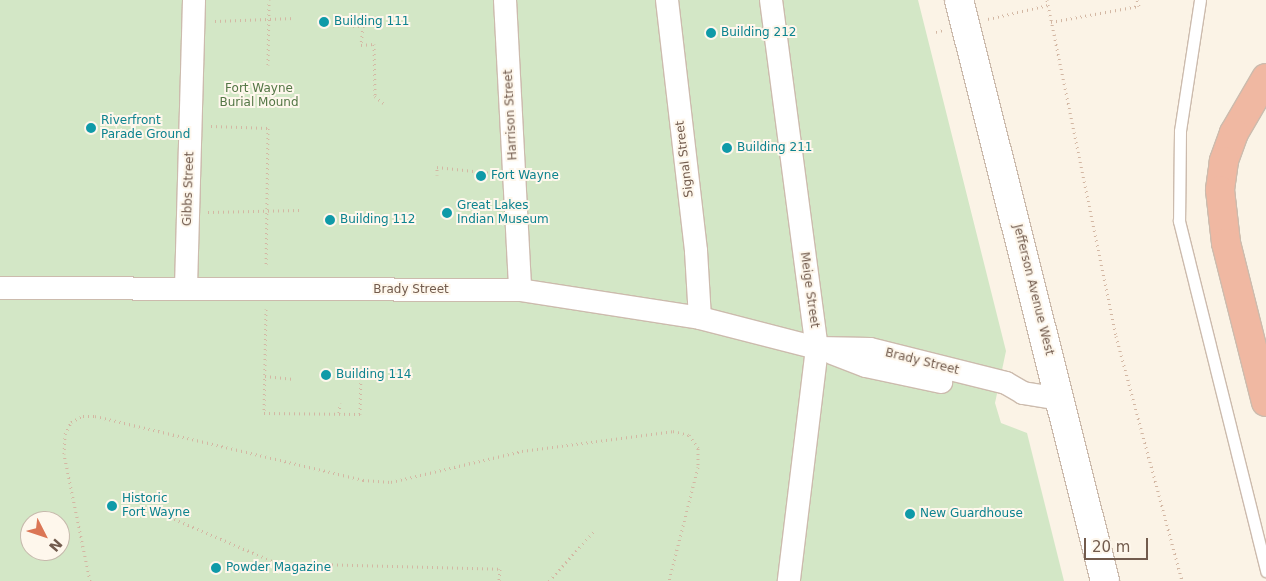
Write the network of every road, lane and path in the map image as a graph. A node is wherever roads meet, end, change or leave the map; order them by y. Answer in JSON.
{"nodes":[{"id":1,"x":269,"y":0,"type":"edge"},
{"id":2,"x":504,"y":0,"type":"edge"},
{"id":3,"x":667,"y":0,"type":"edge"},
{"id":4,"x":771,"y":0,"type":"edge"},
{"id":5,"x":959,"y":0,"type":"edge"},
{"id":6,"x":1047,"y":0,"type":"edge"},
{"id":7,"x":1137,"y":0,"type":"edge"},
{"id":8,"x":1200,"y":0,"type":"edge"},
{"id":9,"x":1048,"y":5,"type":"junction"},
{"id":10,"x":194,"y":10,"type":"edge"},
{"id":11,"x":295,"y":18,"type":"dead end"},
{"id":12,"x":994,"y":18,"type":"dead end"},
{"id":13,"x":268,"y":21,"type":"junction"},
{"id":14,"x":1051,"y":22,"type":"junction"},
{"id":15,"x":353,"y":26,"type":"dead end"},
{"id":16,"x":268,"y":66,"type":"dead end"},
{"id":17,"x":1266,"y":78,"type":"edge"},
{"id":18,"x":383,"y":103,"type":"dead end"},
{"id":19,"x":191,"y":125,"type":"junction"},
{"id":20,"x":498,"y":173,"type":"dead end"},
{"id":21,"x":437,"y":175,"type":"dead end"},
{"id":22,"x":301,"y":210,"type":"dead end"},
{"id":23,"x":188,"y":211,"type":"junction"},
{"id":24,"x":267,"y":212,"type":"junction"},
{"id":25,"x":266,"y":276,"type":"dead end"},
{"id":26,"x":186,"y":287,"type":"junction"},
{"id":27,"x":0,"y":288,"type":"edge"},
{"id":28,"x":520,"y":290,"type":"junction"},
{"id":29,"x":266,"y":306,"type":"dead end"},
{"id":30,"x":700,"y":318,"type":"junction"},
{"id":31,"x":817,"y":348,"type":"junction"},
{"id":32,"x":358,"y":372,"type":"dead end"},
{"id":33,"x":265,"y":376,"type":"junction"},
{"id":34,"x":294,"y":379,"type":"dead end"},
{"id":35,"x":1060,"y":399,"type":"junction"},
{"id":36,"x":1266,"y":402,"type":"edge"},
{"id":37,"x":340,"y":403,"type":"dead end"},
{"id":38,"x":339,"y":413,"type":"junction"},
{"id":39,"x":164,"y":515,"type":"dead end"},
{"id":40,"x":595,"y":530,"type":"dead end"},
{"id":41,"x":1266,"y":571,"type":"edge"},
{"id":42,"x":90,"y":581,"type":"edge"},
{"id":43,"x":499,"y":581,"type":"edge"},
{"id":44,"x":550,"y":581,"type":"edge"},
{"id":45,"x":669,"y":581,"type":"edge"},
{"id":46,"x":789,"y":581,"type":"edge"},
{"id":47,"x":1105,"y":581,"type":"edge"},
{"id":48,"x":1182,"y":581,"type":"edge"}],
"edges":[{"from":1,"to":13,"type":"path"},
{"from":2,"to":28,"type":"street","name":"Harrison Street"},
{"from":3,"to":30,"type":"street","name":"Signal Street"},
{"from":4,"to":31,"type":"street","name":"Meige Street"},
{"from":5,"to":35,"type":"main road","name":"Jefferson Avenue West"},
{"from":6,"to":9,"type":"path"},
{"from":7,"to":14,"type":"path"},
{"from":8,"to":41,"type":"lane"},
{"from":9,"to":12,"type":"path"},
{"from":9,"to":14,"type":"path"},
{"from":10,"to":13,"type":"path"},
{"from":10,"to":19,"type":"street","name":"Gibbs Street"},
{"from":11,"to":13,"type":"path"},
{"from":13,"to":16,"type":"path"},
{"from":14,"to":48,"type":"path"},
{"from":15,"to":18,"type":"path"},
{"from":17,"to":36,"type":"highway"},
{"from":19,"to":23,"type":"street","name":"Gibbs Street"},
{"from":19,"to":24,"type":"path"},
{"from":20,"to":21,"type":"path"},
{"from":22,"to":24,"type":"path"},
{"from":23,"to":24,"type":"path"},
{"from":23,"to":26,"type":"street","name":"Gibbs Street"},
{"from":24,"to":25,"type":"path"},
{"from":26,"to":27,"type":"street","name":"Brady Street"},
{"from":26,"to":28,"type":"street","name":"Brady Street"},
{"from":28,"to":30,"type":"street","name":"Brady Street"},
{"from":29,"to":33,"type":"path"},
{"from":30,"to":31,"type":"street","name":"Brady Street"},
{"from":31,"to":35,"type":"street","name":"Brady Street"},
{"from":31,"to":46,"type":"street","name":"Meige Street"},
{"from":32,"to":38,"type":"path"},
{"from":33,"to":34,"type":"path"},
{"from":33,"to":38,"type":"path"},
{"from":35,"to":47,"type":"main road","name":"Jefferson Avenue West"},
{"from":37,"to":38,"type":"path"},
{"from":39,"to":43,"type":"path"},
{"from":40,"to":44,"type":"path"},
{"from":42,"to":45,"type":"path"}]}
